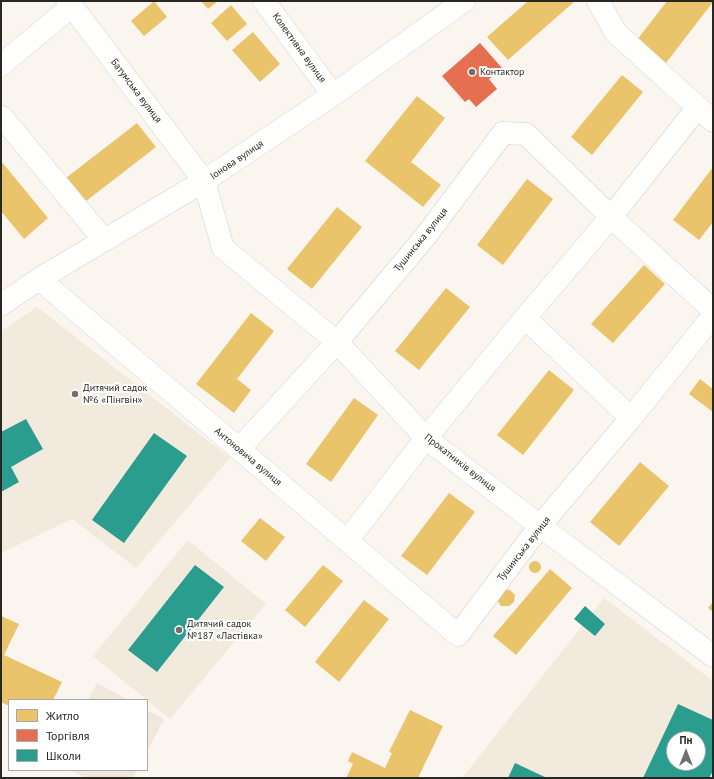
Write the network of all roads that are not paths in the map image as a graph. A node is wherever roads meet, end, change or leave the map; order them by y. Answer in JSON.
{"nodes":[{"id":1,"x":264,"y":1,"type":"edge"},
{"id":2,"x":464,"y":1,"type":"edge"},
{"id":3,"x":598,"y":1,"type":"edge"},
{"id":4,"x":70,"y":4,"type":"edge"},
{"id":5,"x":1,"y":65,"type":"edge"},
{"id":6,"x":333,"y":95,"type":"junction"},
{"id":7,"x":706,"y":114,"type":"edge"},
{"id":8,"x":2,"y":117,"type":"dead end"},
{"id":9,"x":204,"y":181,"type":"junction"},
{"id":10,"x":611,"y":217,"type":"junction"},
{"id":11,"x":104,"y":240,"type":"junction"},
{"id":12,"x":40,"y":279,"type":"junction"},
{"id":13,"x":1,"y":305,"type":"edge"},
{"id":14,"x":713,"y":310,"type":"edge"},
{"id":15,"x":713,"y":316,"type":"edge"},
{"id":16,"x":525,"y":318,"type":"junction"},
{"id":17,"x":337,"y":342,"type":"junction"},
{"id":18,"x":631,"y":418,"type":"junction"},
{"id":19,"x":426,"y":438,"type":"junction"},
{"id":20,"x":239,"y":449,"type":"junction"},
{"id":21,"x":540,"y":526,"type":"junction"},
{"id":22,"x":347,"y":542,"type":"junction"},
{"id":23,"x":458,"y":634,"type":"joint"},
{"id":24,"x":713,"y":656,"type":"edge"}],
"edges":[{"from":1,"to":6,"type":"street","name":"Колективна вулиця"},
{"from":2,"to":6,"type":"street","name":"Іонова вулиця"},
{"from":3,"to":7,"type":"street"},
{"from":4,"to":5,"type":"street"},
{"from":4,"to":9,"type":"street","name":"Батумська вулиця"},
{"from":6,"to":9,"type":"street","name":"Іонова вулиця"},
{"from":7,"to":10,"type":"street"},
{"from":8,"to":11,"type":"street"},
{"from":9,"to":11,"type":"street","name":"Іонова вулиця"},
{"from":9,"to":17,"type":"street","name":"Прокатників вулиця"},
{"from":10,"to":14,"type":"street","name":"Тушинська вулиця"},
{"from":10,"to":16,"type":"street"},
{"from":10,"to":17,"type":"street","name":"Тушинська вулиця"},
{"from":11,"to":12,"type":"street","name":"Іонова вулиця"},
{"from":12,"to":13,"type":"street","name":"Іонова вулиця"},
{"from":12,"to":20,"type":"street","name":"Антоновича вулиця"},
{"from":15,"to":18,"type":"street","name":"Тушинська вулиця"},
{"from":16,"to":18,"type":"street"},
{"from":16,"to":19,"type":"street"},
{"from":17,"to":19,"type":"street","name":"Прокатників вулиця"},
{"from":17,"to":20,"type":"street","name":"Тушинська вулиця"},
{"from":18,"to":21,"type":"street","name":"Тушинська вулиця"},
{"from":19,"to":21,"type":"street","name":"Прокатників вулиця"},
{"from":19,"to":22,"type":"street"},
{"from":20,"to":22,"type":"street","name":"Антоновича вулиця"},
{"from":21,"to":23,"type":"street","name":"Тушинська вулиця"},
{"from":21,"to":24,"type":"street","name":"Прокатників вулиця"},
{"from":22,"to":23,"type":"street","name":"Антоновича вулиця"}]}
